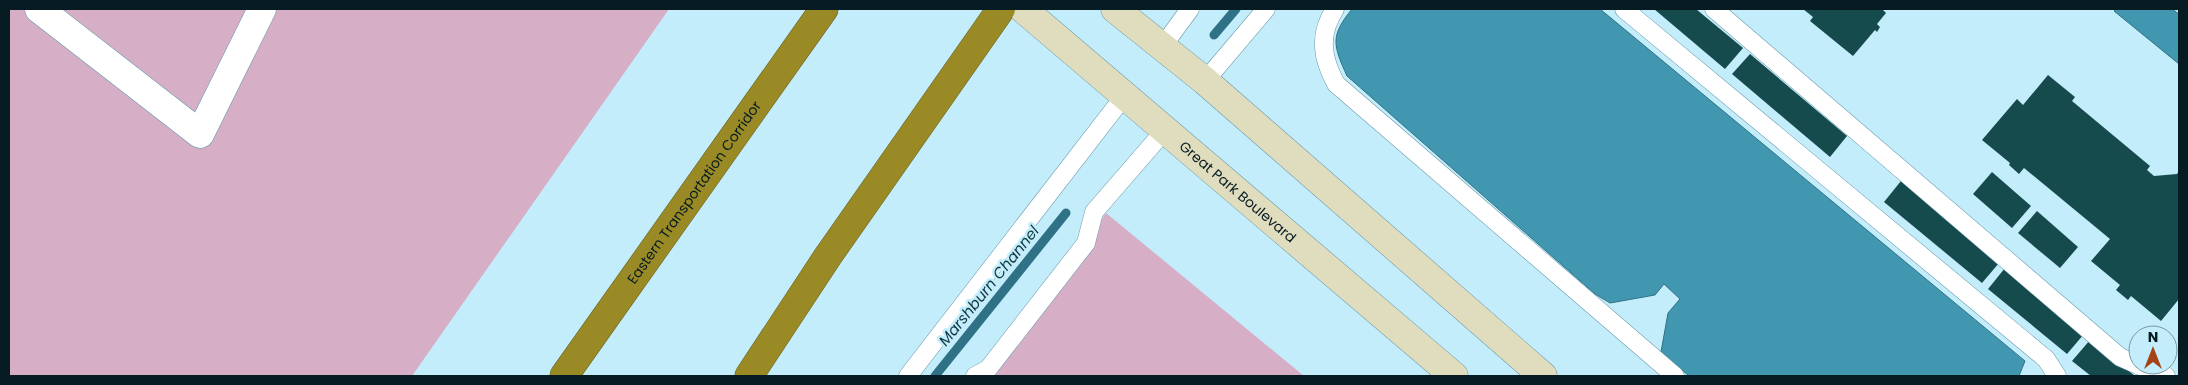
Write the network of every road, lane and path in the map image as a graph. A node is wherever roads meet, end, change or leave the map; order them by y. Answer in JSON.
{"nodes":[{"id":1,"x":39,"y":9,"type":"edge"},
{"id":2,"x":262,"y":9,"type":"edge"},
{"id":3,"x":824,"y":9,"type":"edge"},
{"id":4,"x":1001,"y":9,"type":"edge"},
{"id":5,"x":1023,"y":9,"type":"edge"},
{"id":6,"x":1191,"y":9,"type":"edge"},
{"id":7,"x":1266,"y":9,"type":"edge"},
{"id":8,"x":1335,"y":9,"type":"edge"},
{"id":9,"x":1624,"y":9,"type":"edge"},
{"id":10,"x":1714,"y":9,"type":"edge"},
{"id":11,"x":1117,"y":10,"type":"edge"},
{"id":12,"x":1162,"y":47,"type":"junction"},
{"id":13,"x":1204,"y":81,"type":"junction"},
{"id":14,"x":1125,"y":95,"type":"junction"},
{"id":15,"x":1165,"y":130,"type":"junction"},
{"id":16,"x":2128,"y":361,"type":"edge"},
{"id":17,"x":564,"y":376,"type":"edge"},
{"id":18,"x":749,"y":376,"type":"edge"},
{"id":19,"x":908,"y":376,"type":"edge"},
{"id":20,"x":975,"y":376,"type":"edge"},
{"id":21,"x":1454,"y":376,"type":"edge"},
{"id":22,"x":1543,"y":376,"type":"edge"},
{"id":23,"x":1675,"y":376,"type":"edge"},
{"id":24,"x":2057,"y":376,"type":"edge"}],
"edges":[{"from":1,"to":2,"type":"street"},
{"from":3,"to":17,"type":"highway","name":"Eastern Transportation Corridor"},
{"from":4,"to":18,"type":"highway"},
{"from":5,"to":14,"type":"main road","name":"Great Park Boulevard"},
{"from":6,"to":12,"type":"lane"},
{"from":7,"to":13,"type":"lane"},
{"from":8,"to":23,"type":"lane"},
{"from":9,"to":24,"type":"lane"},
{"from":10,"to":16,"type":"lane"},
{"from":11,"to":12,"type":"main road"},
{"from":12,"to":13,"type":"main road"},
{"from":13,"to":22,"type":"main road"},
{"from":14,"to":15,"type":"main road","name":"Great Park Boulevard"},
{"from":14,"to":19,"type":"lane"},
{"from":15,"to":20,"type":"lane"},
{"from":15,"to":21,"type":"main road","name":"Great Park Boulevard"}]}
